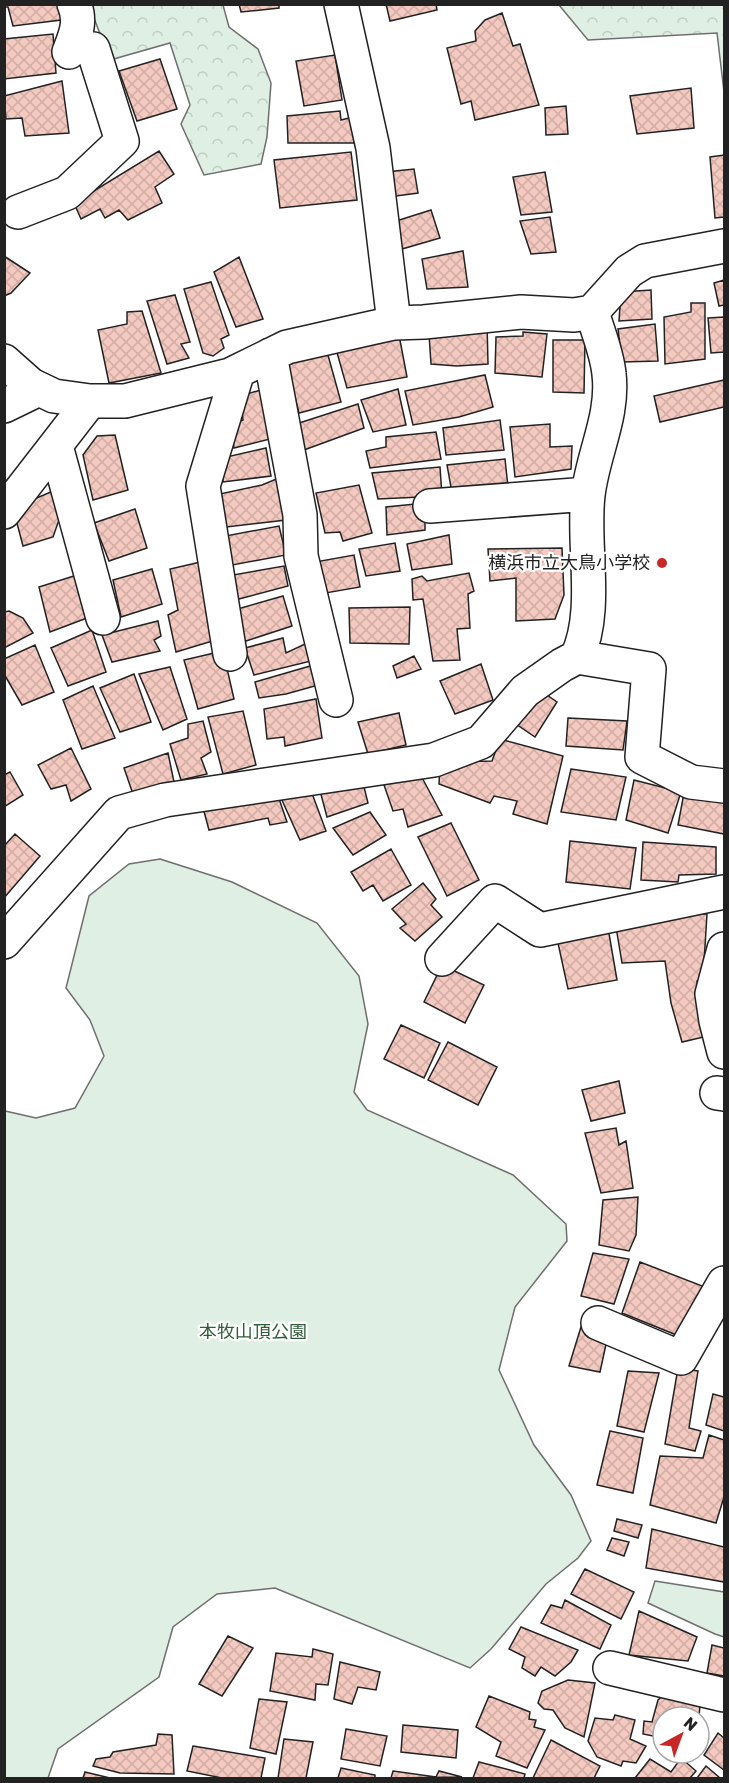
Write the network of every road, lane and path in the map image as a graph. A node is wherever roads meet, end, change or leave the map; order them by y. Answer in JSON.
{"nodes":[{"id":1,"x":74,"y":4,"type":"edge"},
{"id":2,"x":341,"y":4,"type":"edge"},
{"id":3,"x":20,"y":216,"type":"edge"},
{"id":4,"x":724,"y":246,"type":"edge"},
{"id":5,"x":592,"y":312,"type":"junction"},
{"id":6,"x":394,"y":323,"type":"junction"},
{"id":7,"x":270,"y":355,"type":"junction"},
{"id":8,"x":4,"y":361,"type":"edge"},
{"id":9,"x":238,"y":371,"type":"junction"},
{"id":10,"x":39,"y":388,"type":"junction"},
{"id":11,"x":90,"y":401,"type":"junction"},
{"id":12,"x":4,"y":406,"type":"edge"},
{"id":13,"x":56,"y":446,"type":"junction"},
{"id":14,"x":588,"y":494,"type":"junction"},
{"id":15,"x":430,"y":506,"type":"dead end"},
{"id":16,"x":4,"y":512,"type":"edge"},
{"id":17,"x":103,"y":618,"type":"dead end"},
{"id":18,"x":230,"y":654,"type":"dead end"},
{"id":19,"x":577,"y":657,"type":"junction"},
{"id":20,"x":336,"y":700,"type":"dead end"},
{"id":21,"x":724,"y":786,"type":"edge"},
{"id":22,"x":724,"y":892,"type":"edge"},
{"id":23,"x":4,"y":942,"type":"edge"},
{"id":24,"x":724,"y":949,"type":"edge"},
{"id":25,"x":442,"y":959,"type":"dead end"},
{"id":26,"x":724,"y":1052,"type":"edge"},
{"id":27,"x":724,"y":1283,"type":"edge"},
{"id":28,"x":598,"y":1323,"type":"dead end"},
{"id":29,"x":610,"y":1668,"type":"dead end"},
{"id":30,"x":724,"y":1695,"type":"edge"}],
"edges":[{"from":1,"to":3,"type":"street"},
{"from":2,"to":6,"type":"street"},
{"from":4,"to":5,"type":"street"},
{"from":5,"to":6,"type":"street"},
{"from":5,"to":14,"type":"street"},
{"from":6,"to":7,"type":"street"},
{"from":7,"to":9,"type":"street"},
{"from":7,"to":20,"type":"street"},
{"from":8,"to":10,"type":"street"},
{"from":9,"to":11,"type":"street"},
{"from":9,"to":18,"type":"street"},
{"from":10,"to":11,"type":"street"},
{"from":10,"to":12,"type":"street"},
{"from":11,"to":13,"type":"street"},
{"from":13,"to":16,"type":"street"},
{"from":13,"to":17,"type":"street"},
{"from":14,"to":15,"type":"street"},
{"from":14,"to":19,"type":"street"},
{"from":19,"to":21,"type":"street"},
{"from":19,"to":23,"type":"street"},
{"from":22,"to":25,"type":"street"},
{"from":24,"to":26,"type":"street"},
{"from":27,"to":28,"type":"street"},
{"from":29,"to":30,"type":"street"}]}
